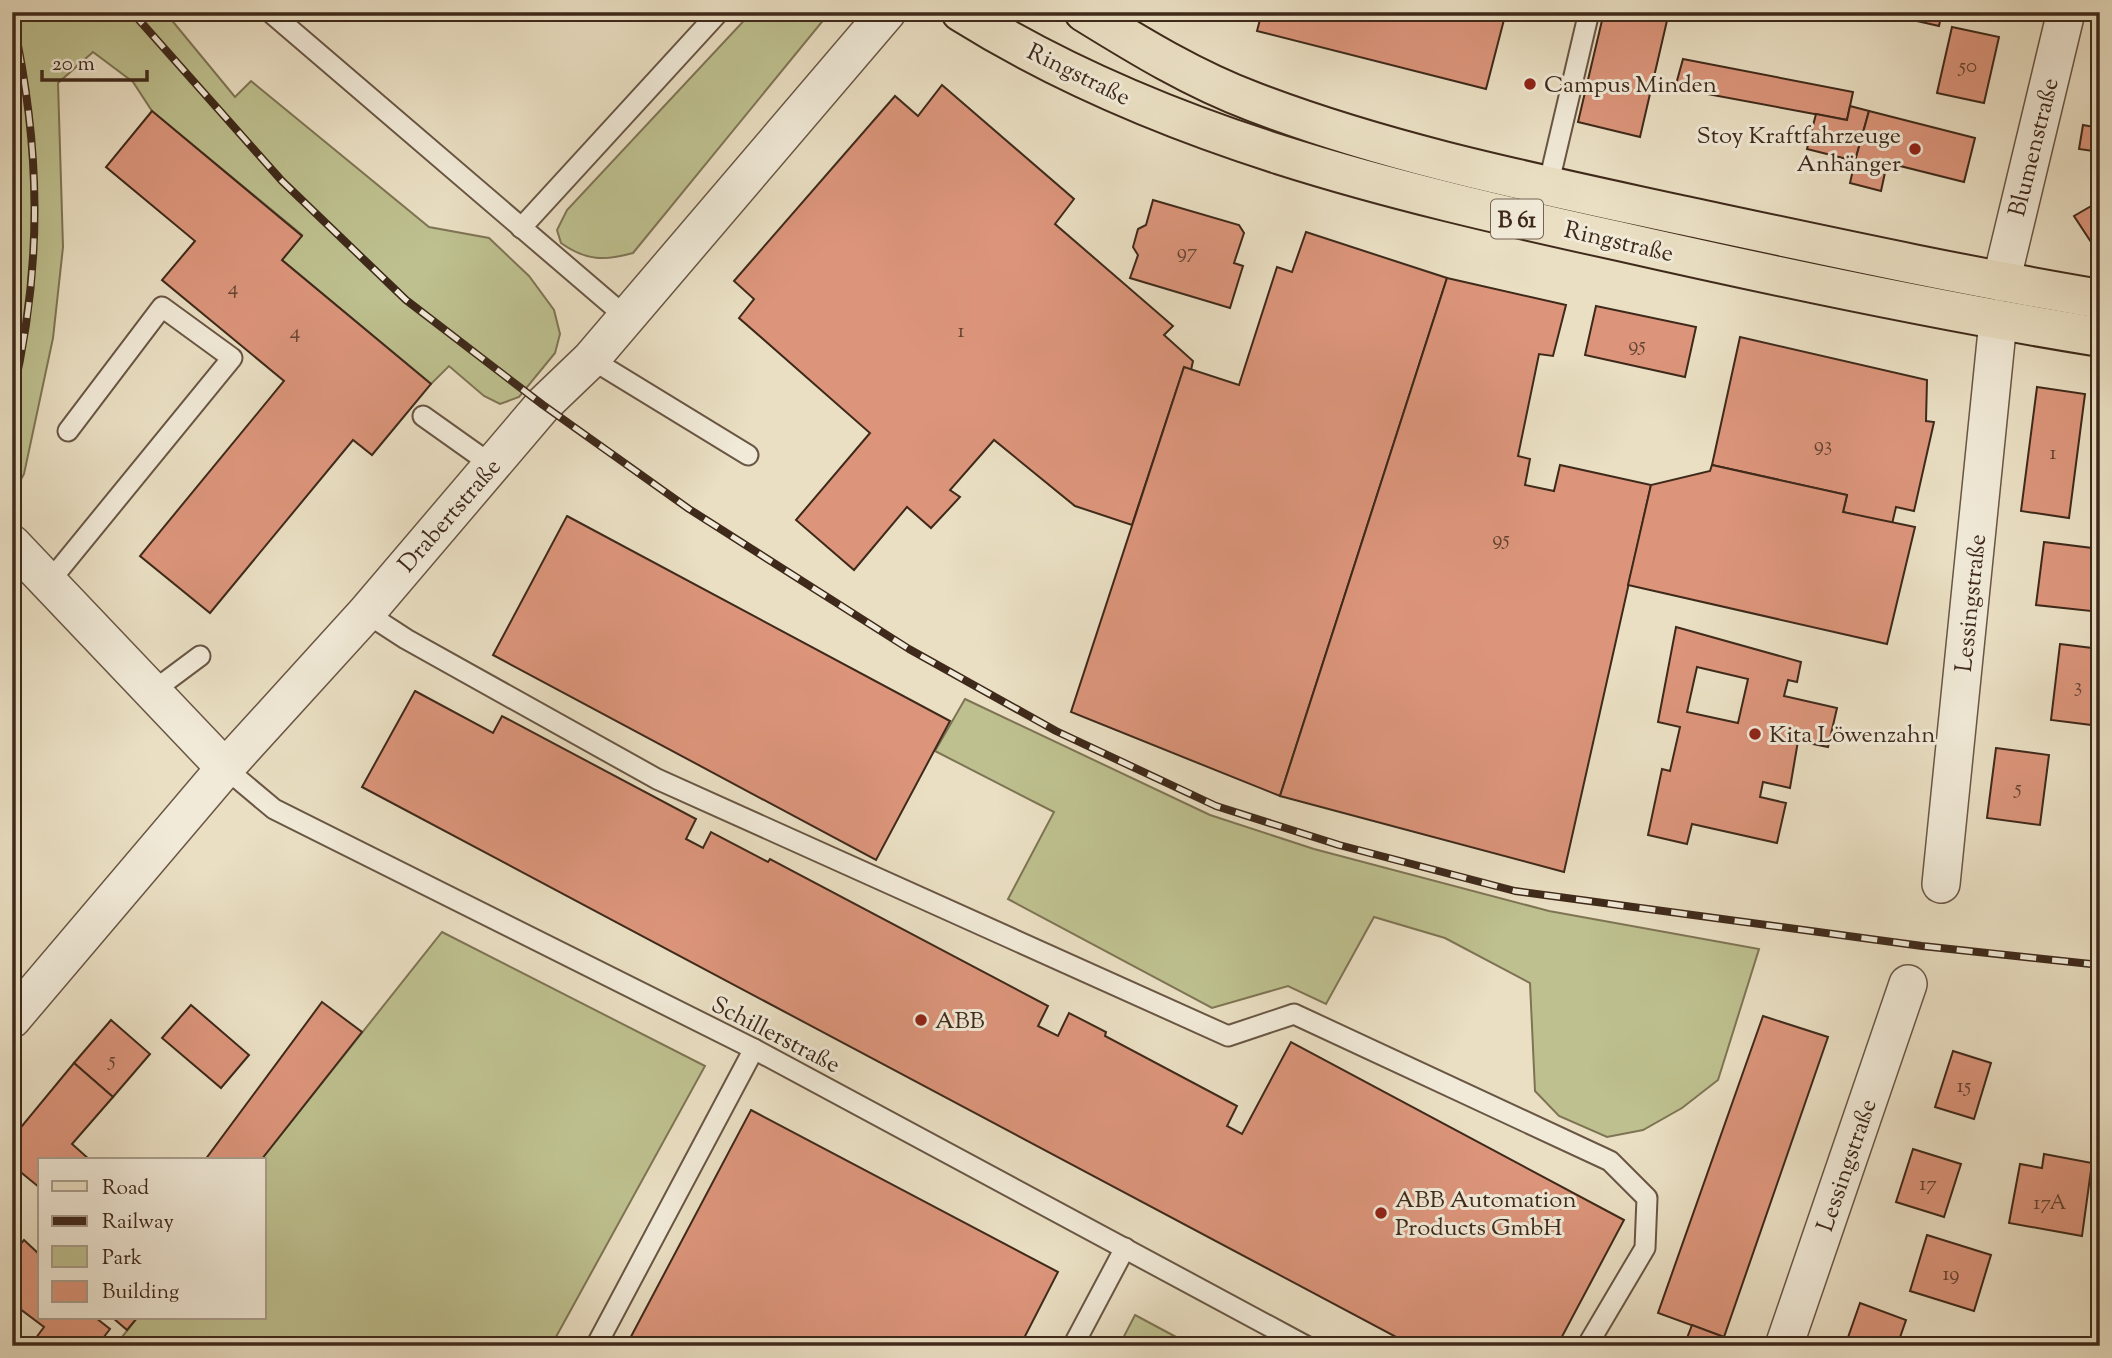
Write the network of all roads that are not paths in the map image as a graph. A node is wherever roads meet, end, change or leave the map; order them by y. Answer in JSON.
{"nodes":[{"id":1,"x":270,"y":12,"type":"edge"},
{"id":2,"x":719,"y":12,"type":"edge"},
{"id":3,"x":887,"y":12,"type":"edge"},
{"id":4,"x":961,"y":12,"type":"edge"},
{"id":5,"x":1084,"y":12,"type":"edge"},
{"id":6,"x":1589,"y":12,"type":"edge"},
{"id":7,"x":2066,"y":12,"type":"edge"},
{"id":8,"x":1548,"y":186,"type":"junction"},
{"id":9,"x":521,"y":228,"type":"junction"},
{"id":10,"x":2001,"y":282,"type":"junction"},
{"id":11,"x":2100,"y":299,"type":"edge"},
{"id":12,"x":626,"y":317,"type":"junction"},
{"id":13,"x":1998,"y":321,"type":"junction"},
{"id":14,"x":2100,"y":337,"type":"edge"},
{"id":15,"x":591,"y":359,"type":"junction"},
{"id":16,"x":423,"y":416,"type":"dead end"},
{"id":17,"x":68,"y":431,"type":"dead end"},
{"id":18,"x":748,"y":456,"type":"dead end"},
{"id":19,"x":492,"y":465,"type":"junction"},
{"id":20,"x":12,"y":544,"type":"edge"},
{"id":21,"x":49,"y":582,"type":"junction"},
{"id":22,"x":366,"y":612,"type":"junction"},
{"id":23,"x":200,"y":656,"type":"dead end"},
{"id":24,"x":153,"y":691,"type":"junction"},
{"id":25,"x":225,"y":768,"type":"junction"},
{"id":26,"x":1941,"y":884,"type":"dead end"},
{"id":27,"x":1908,"y":984,"type":"dead end"},
{"id":28,"x":12,"y":1019,"type":"edge"},
{"id":29,"x":754,"y":1049,"type":"junction"},
{"id":30,"x":1125,"y":1248,"type":"junction"},
{"id":31,"x":596,"y":1346,"type":"edge"},
{"id":32,"x":1073,"y":1346,"type":"edge"},
{"id":33,"x":1306,"y":1346,"type":"edge"},
{"id":34,"x":1587,"y":1346,"type":"edge"},
{"id":35,"x":1784,"y":1346,"type":"edge"}],
"edges":[{"from":1,"to":9,"type":"lane"},
{"from":2,"to":9,"type":"lane"},
{"from":3,"to":12,"type":"street","name":"Drabertstraße"},
{"from":4,"to":13,"type":"main road","name":"Ringstraße","number":"B 61"},
{"from":5,"to":8,"type":"main road","name":"Ringstraße","number":"B 61"},
{"from":6,"to":8,"type":"lane"},
{"from":7,"to":10,"type":"street","name":"Blumenstraße"},
{"from":8,"to":10,"type":"main road","name":"Ringstraße","number":"B 61"},
{"from":9,"to":12,"type":"lane"},
{"from":10,"to":11,"type":"main road","name":"Ringstraße","number":"B 61"},
{"from":12,"to":15,"type":"street","name":"Drabertstraße"},
{"from":13,"to":14,"type":"main road","name":"Ringstraße","number":"B 61"},
{"from":13,"to":26,"type":"street","name":"Lessingstraße"},
{"from":15,"to":18,"type":"lane"},
{"from":15,"to":19,"type":"street","name":"Drabertstraße"},
{"from":16,"to":19,"type":"lane"},
{"from":17,"to":21,"type":"lane"},
{"from":19,"to":22,"type":"street","name":"Drabertstraße"},
{"from":20,"to":21,"type":"street"},
{"from":21,"to":24,"type":"street"},
{"from":22,"to":25,"type":"street","name":"Drabertstraße"},
{"from":22,"to":34,"type":"lane"},
{"from":23,"to":24,"type":"lane"},
{"from":24,"to":25,"type":"street"},
{"from":25,"to":28,"type":"street","name":"Drabertstraße"},
{"from":25,"to":29,"type":"lane","name":"Schillerstraße"},
{"from":27,"to":35,"type":"street","name":"Lessingstraße"},
{"from":29,"to":30,"type":"lane","name":"Schillerstraße"},
{"from":29,"to":31,"type":"lane"},
{"from":30,"to":32,"type":"lane"},
{"from":30,"to":33,"type":"lane","name":"Schillerstraße"}]}
